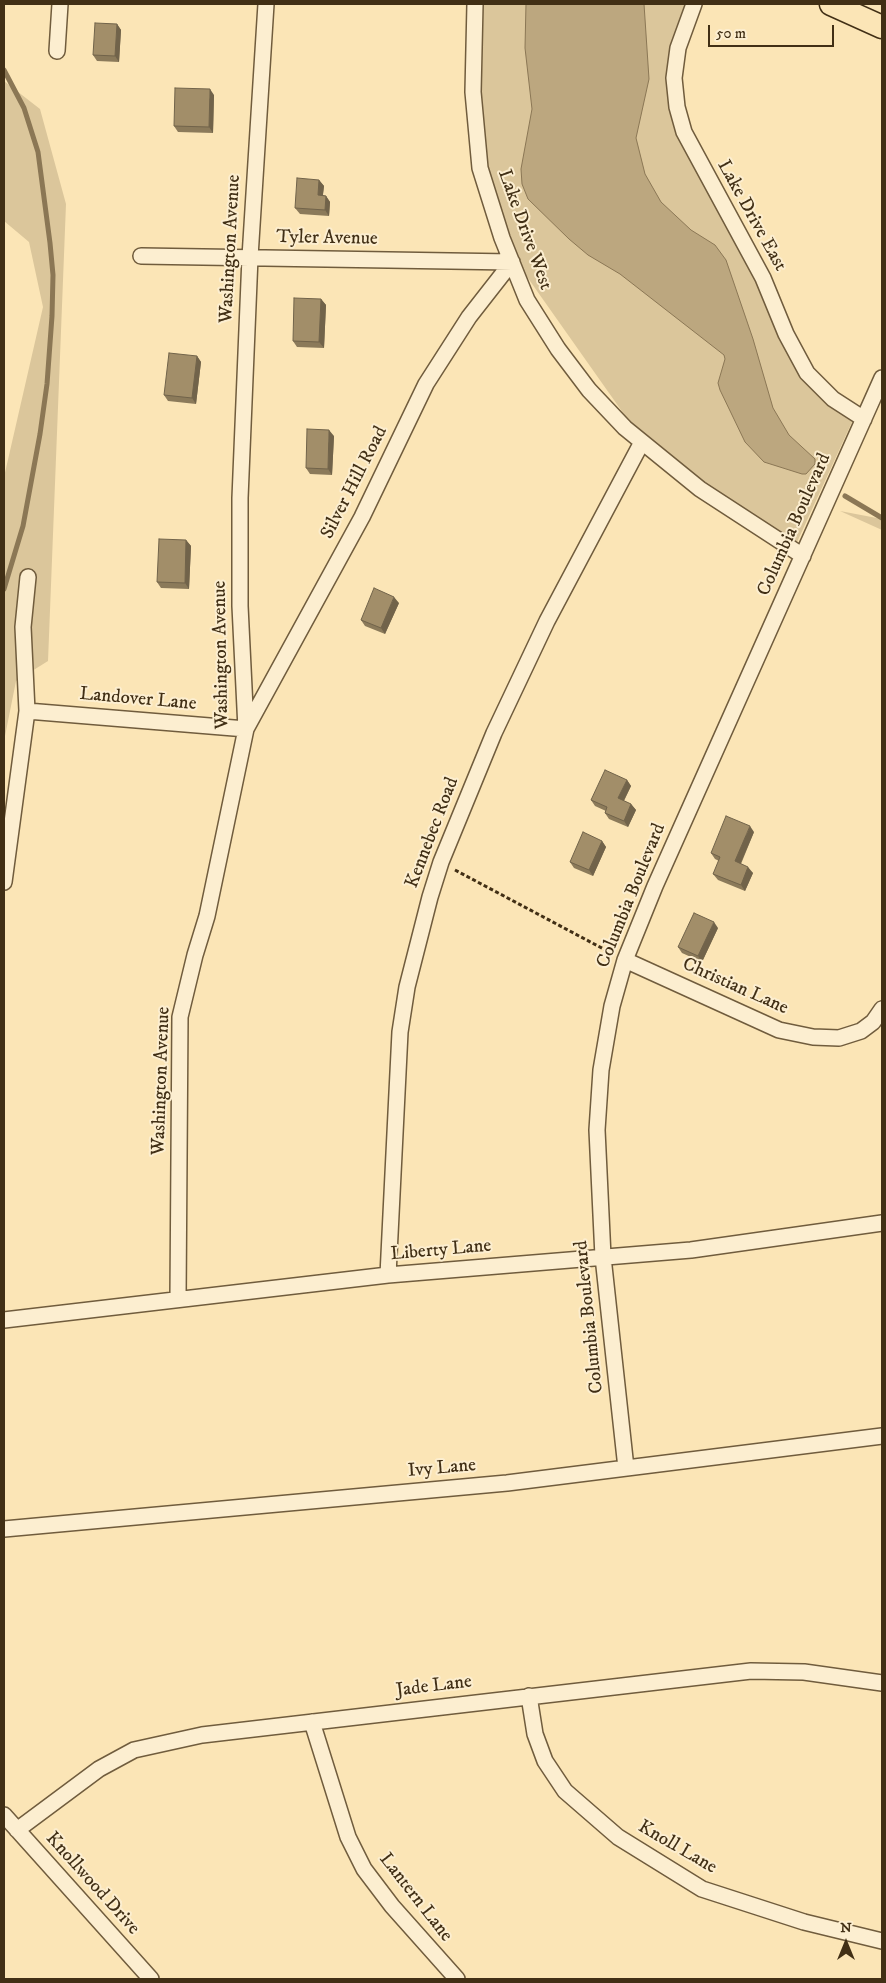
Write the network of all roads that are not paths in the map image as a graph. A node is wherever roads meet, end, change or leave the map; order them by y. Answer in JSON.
{"nodes":[{"id":1,"x":60,"y":4,"type":"edge"},
{"id":2,"x":266,"y":4,"type":"edge"},
{"id":3,"x":475,"y":4,"type":"edge"},
{"id":4,"x":694,"y":4,"type":"edge"},
{"id":5,"x":831,"y":4,"type":"edge"},
{"id":6,"x":882,"y":28,"type":"edge"},
{"id":7,"x":57,"y":51,"type":"dead end"},
{"id":8,"x":141,"y":256,"type":"dead end"},
{"id":9,"x":250,"y":258,"type":"junction"},
{"id":10,"x":512,"y":262,"type":"junction"},
{"id":11,"x":882,"y":378,"type":"edge"},
{"id":12,"x":864,"y":418,"type":"junction"},
{"id":13,"x":642,"y":442,"type":"junction"},
{"id":14,"x":803,"y":556,"type":"junction"},
{"id":15,"x":28,"y":577,"type":"dead end"},
{"id":16,"x":28,"y":711,"type":"junction"},
{"id":17,"x":246,"y":729,"type":"junction"},
{"id":18,"x":4,"y":882,"type":"edge"},
{"id":19,"x":625,"y":960,"type":"junction"},
{"id":20,"x":882,"y":1009,"type":"edge"},
{"id":21,"x":882,"y":1223,"type":"edge"},
{"id":22,"x":602,"y":1257,"type":"junction"},
{"id":23,"x":388,"y":1275,"type":"junction"},
{"id":24,"x":178,"y":1298,"type":"junction"},
{"id":25,"x":4,"y":1320,"type":"edge"},
{"id":26,"x":882,"y":1436,"type":"edge"},
{"id":27,"x":626,"y":1468,"type":"junction"},
{"id":28,"x":4,"y":1529,"type":"edge"},
{"id":29,"x":882,"y":1683,"type":"edge"},
{"id":30,"x":529,"y":1696,"type":"junction"},
{"id":31,"x":312,"y":1722,"type":"junction"},
{"id":32,"x":4,"y":1815,"type":"edge"},
{"id":33,"x":17,"y":1830,"type":"junction"},
{"id":34,"x":882,"y":1941,"type":"edge"},
{"id":35,"x":151,"y":1979,"type":"edge"},
{"id":36,"x":456,"y":1979,"type":"edge"}],
"edges":[{"from":1,"to":7,"type":"street"},
{"from":2,"to":9,"type":"street","name":"Washington Avenue"},
{"from":3,"to":10,"type":"street","name":"Lake Drive West"},
{"from":4,"to":12,"type":"street","name":"Lake Drive East"},
{"from":5,"to":6,"type":"main road"},
{"from":8,"to":9,"type":"street","name":"Tyler Avenue"},
{"from":9,"to":10,"type":"street","name":"Tyler Avenue"},
{"from":9,"to":17,"type":"street","name":"Washington Avenue"},
{"from":10,"to":13,"type":"street","name":"Lake Drive West"},
{"from":10,"to":17,"type":"street","name":"Silver Hill Road"},
{"from":11,"to":12,"type":"street","name":"Columbia Boulevard"},
{"from":12,"to":14,"type":"street","name":"Columbia Boulevard"},
{"from":13,"to":14,"type":"street","name":"Lake Drive West"},
{"from":13,"to":23,"type":"street","name":"Kennebec Road"},
{"from":14,"to":19,"type":"street","name":"Columbia Boulevard"},
{"from":15,"to":16,"type":"street"},
{"from":16,"to":17,"type":"street","name":"Landover Lane"},
{"from":16,"to":18,"type":"street"},
{"from":17,"to":24,"type":"street","name":"Washington Avenue"},
{"from":19,"to":20,"type":"street","name":"Christian Lane"},
{"from":19,"to":22,"type":"street","name":"Columbia Boulevard"},
{"from":21,"to":22,"type":"street","name":"Liberty Lane"},
{"from":22,"to":23,"type":"street","name":"Liberty Lane"},
{"from":22,"to":27,"type":"street","name":"Columbia Boulevard"},
{"from":23,"to":24,"type":"street","name":"Liberty Lane"},
{"from":24,"to":25,"type":"street","name":"Liberty Lane"},
{"from":26,"to":27,"type":"street","name":"Ivy Lane"},
{"from":27,"to":28,"type":"street","name":"Ivy Lane"},
{"from":29,"to":30,"type":"street","name":"Jade Lane"},
{"from":30,"to":31,"type":"street","name":"Jade Lane"},
{"from":30,"to":34,"type":"street","name":"Knoll Lane"},
{"from":31,"to":33,"type":"street","name":"Jade Lane"},
{"from":31,"to":36,"type":"street","name":"Lantern Lane"},
{"from":32,"to":33,"type":"street","name":"Knollwood Drive"},
{"from":33,"to":35,"type":"street","name":"Knollwood Drive"}]}
